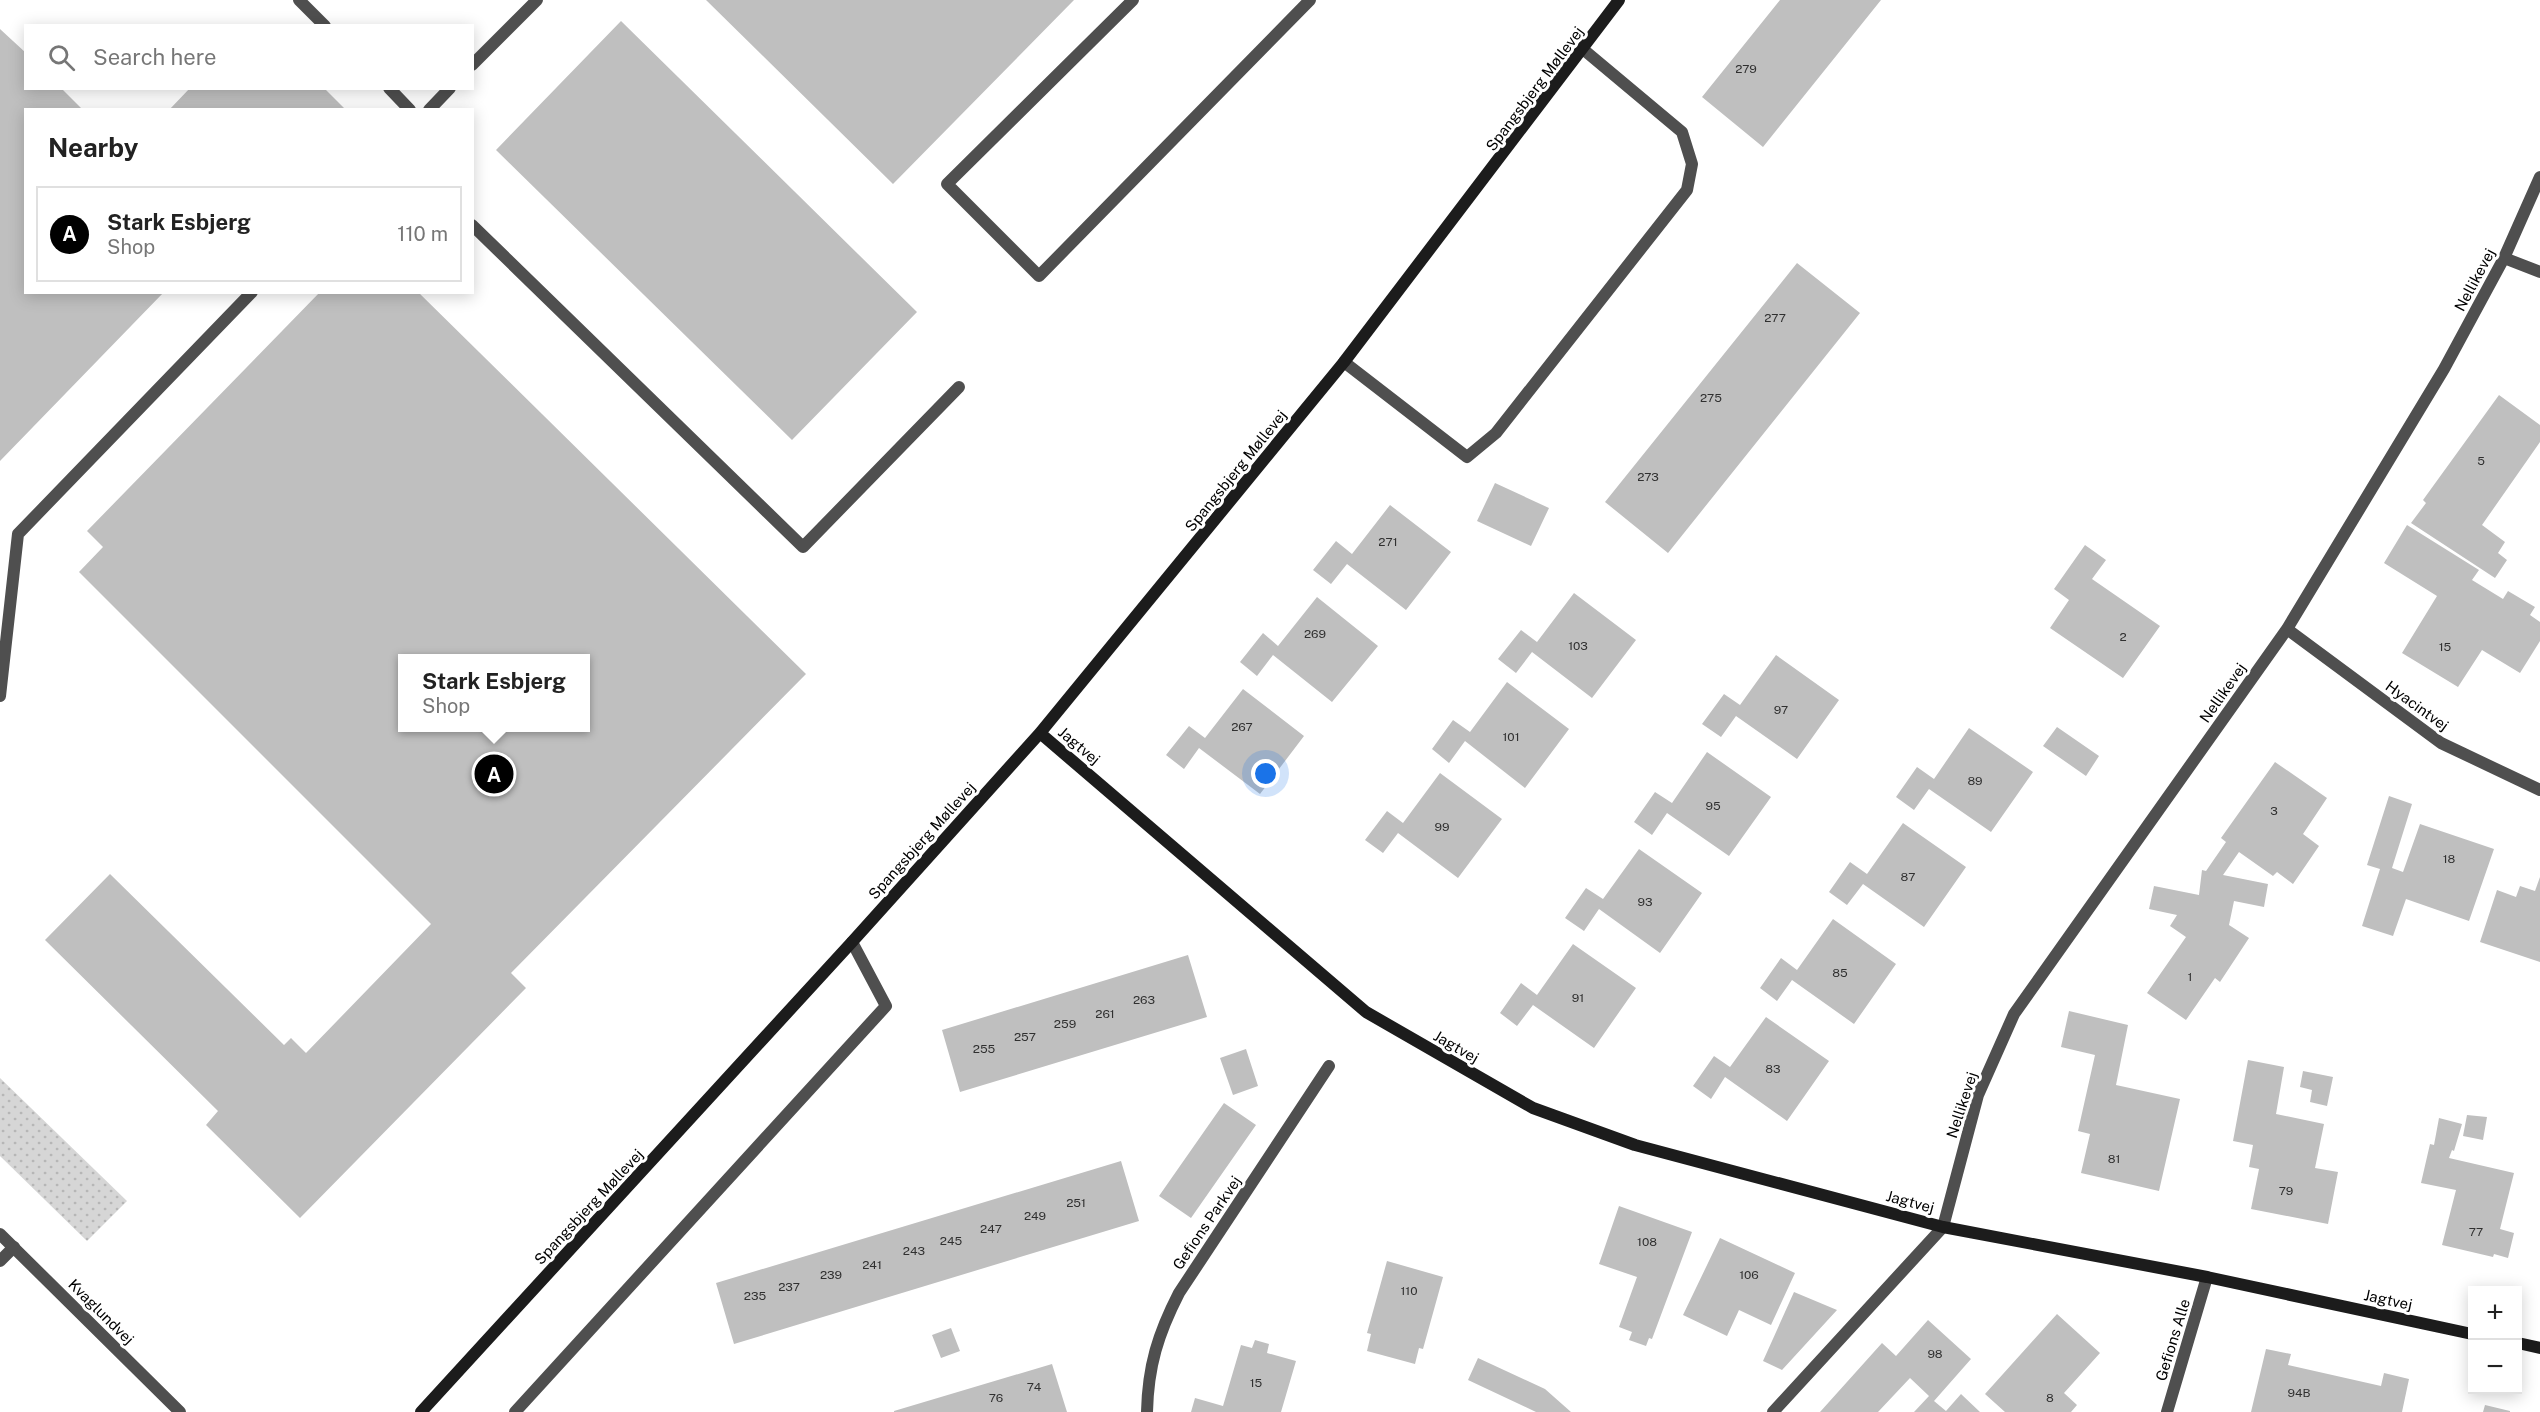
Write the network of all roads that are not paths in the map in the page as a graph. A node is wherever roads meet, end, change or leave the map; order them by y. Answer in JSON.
{"nodes":[{"id":1,"x":299,"y":0,"type":"edge"},
{"id":2,"x":537,"y":0,"type":"edge"},
{"id":3,"x":1133,"y":0,"type":"edge"},
{"id":4,"x":1310,"y":0,"type":"edge"},
{"id":5,"x":1620,"y":0,"type":"edge"},
{"id":6,"x":323,"y":24,"type":"edge"},
{"id":7,"x":1584,"y":51,"type":"junction"},
{"id":8,"x":474,"y":63,"type":"edge"},
{"id":9,"x":391,"y":90,"type":"edge"},
{"id":10,"x":448,"y":90,"type":"edge"},
{"id":11,"x":408,"y":108,"type":"edge"},
{"id":12,"x":431,"y":108,"type":"edge"},
{"id":13,"x":2540,"y":177,"type":"edge"},
{"id":14,"x":474,"y":227,"type":"edge"},
{"id":15,"x":2504,"y":258,"type":"junction"},
{"id":16,"x":2540,"y":272,"type":"edge"},
{"id":17,"x":250,"y":294,"type":"edge"},
{"id":18,"x":1344,"y":362,"type":"junction"},
{"id":19,"x":959,"y":387,"type":"dead end"},
{"id":20,"x":2287,"y":629,"type":"junction"},
{"id":21,"x":0,"y":696,"type":"edge"},
{"id":22,"x":1040,"y":732,"type":"junction"},
{"id":23,"x":2540,"y":790,"type":"edge"},
{"id":24,"x":852,"y":942,"type":"junction"},
{"id":25,"x":1329,"y":1066,"type":"dead end"},
{"id":26,"x":1943,"y":1227,"type":"junction"},
{"id":27,"x":0,"y":1234,"type":"edge"},
{"id":28,"x":14,"y":1247,"type":"junction"},
{"id":29,"x":0,"y":1261,"type":"edge"},
{"id":30,"x":2207,"y":1277,"type":"junction"},
{"id":31,"x":2468,"y":1333,"type":"edge"},
{"id":32,"x":2522,"y":1344,"type":"edge"},
{"id":33,"x":2540,"y":1348,"type":"edge"},
{"id":34,"x":180,"y":1412,"type":"edge"},
{"id":35,"x":421,"y":1412,"type":"edge"},
{"id":36,"x":515,"y":1412,"type":"edge"},
{"id":37,"x":1147,"y":1412,"type":"edge"},
{"id":38,"x":1773,"y":1412,"type":"edge"},
{"id":39,"x":2167,"y":1412,"type":"edge"}],
"edges":[{"from":1,"to":6,"type":"street"},
{"from":2,"to":8,"type":"street"},
{"from":3,"to":4,"type":"street"},
{"from":5,"to":7,"type":"street","name":"Spangsbjerg Møllevej"},
{"from":7,"to":18,"type":"street","name":"Spangsbjerg Møllevej"},
{"from":7,"to":18,"type":"street"},
{"from":9,"to":11,"type":"street"},
{"from":10,"to":12,"type":"street"},
{"from":13,"to":15,"type":"street","name":"Nellikevej"},
{"from":14,"to":19,"type":"street"},
{"from":15,"to":16,"type":"street"},
{"from":15,"to":20,"type":"street","name":"Nellikevej"},
{"from":17,"to":21,"type":"street"},
{"from":18,"to":22,"type":"street","name":"Spangsbjerg Møllevej"},
{"from":20,"to":23,"type":"street","name":"Hyacintvej"},
{"from":20,"to":26,"type":"street","name":"Nellikevej"},
{"from":22,"to":24,"type":"street","name":"Spangsbjerg Møllevej"},
{"from":22,"to":26,"type":"street","name":"Jagtvej"},
{"from":24,"to":35,"type":"street","name":"Spangsbjerg Møllevej"},
{"from":24,"to":36,"type":"street"},
{"from":25,"to":37,"type":"street","name":"Gefions Parkvej"},
{"from":26,"to":30,"type":"street","name":"Jagtvej"},
{"from":26,"to":38,"type":"street","name":"Jagtvej"},
{"from":27,"to":28,"type":"street","name":"Kvaglundvej"},
{"from":28,"to":29,"type":"street"},
{"from":28,"to":34,"type":"street","name":"Kvaglundvej"},
{"from":30,"to":31,"type":"street","name":"Jagtvej"},
{"from":30,"to":39,"type":"street","name":"Gefions Alle"},
{"from":32,"to":33,"type":"street"}]}
